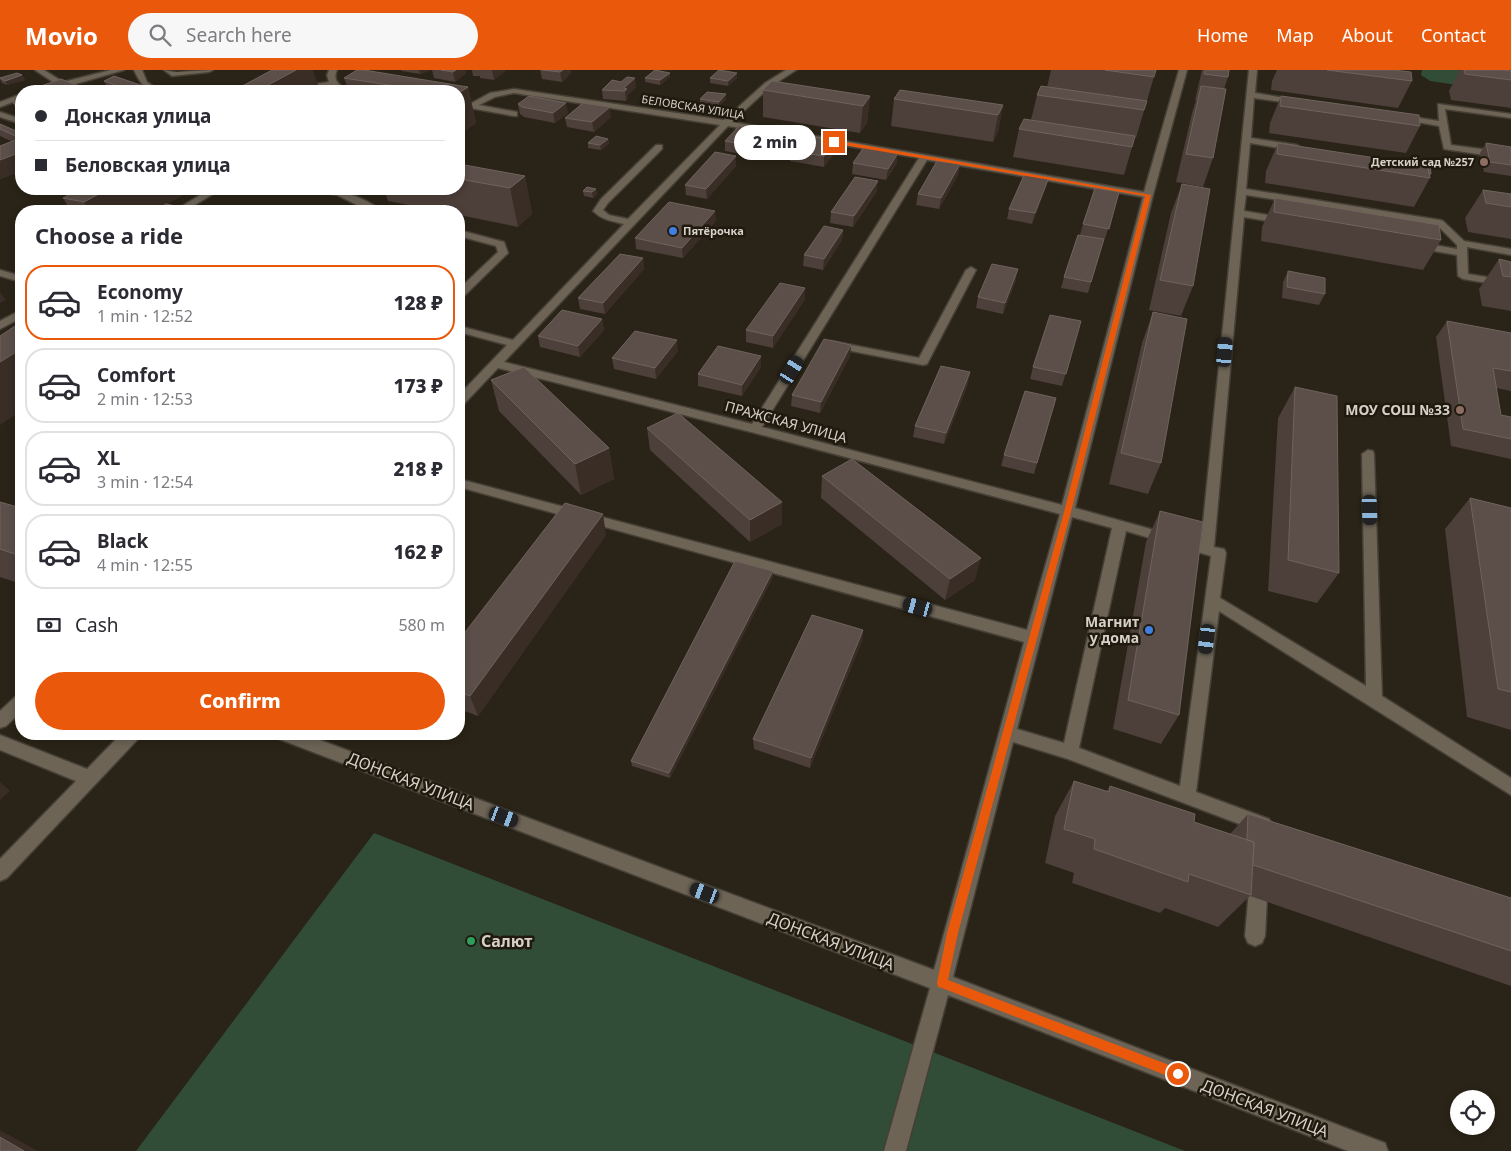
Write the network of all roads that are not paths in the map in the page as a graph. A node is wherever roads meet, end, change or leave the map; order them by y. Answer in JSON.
{"nodes":[{"id":1,"x":39,"y":70,"type":"edge"},
{"id":2,"x":120,"y":70,"type":"edge"},
{"id":3,"x":138,"y":70,"type":"edge"},
{"id":4,"x":168,"y":70,"type":"edge"},
{"id":5,"x":209,"y":70,"type":"edge"},
{"id":6,"x":333,"y":70,"type":"edge"},
{"id":7,"x":792,"y":70,"type":"edge"},
{"id":8,"x":1183,"y":70,"type":"edge"},
{"id":9,"x":1253,"y":70,"type":"edge"},
{"id":10,"x":61,"y":84,"type":"junction"},
{"id":11,"x":333,"y":84,"type":"joint"},
{"id":12,"x":58,"y":85,"type":"edge"},
{"id":13,"x":65,"y":85,"type":"edge"},
{"id":14,"x":147,"y":85,"type":"edge"},
{"id":15,"x":326,"y":85,"type":"edge"},
{"id":16,"x":1250,"y":95,"type":"junction"},
{"id":17,"x":15,"y":99,"type":"edge"},
{"id":18,"x":0,"y":104,"type":"edge"},
{"id":19,"x":1308,"y":104,"type":"edge"},
{"id":20,"x":465,"y":105,"type":"edge"},
{"id":21,"x":472,"y":106,"type":"junction"},
{"id":22,"x":0,"y":114,"type":"edge"},
{"id":23,"x":514,"y":114,"type":"dead end"},
{"id":24,"x":1394,"y":116,"type":"edge"},
{"id":25,"x":1511,"y":116,"type":"edge"},
{"id":26,"x":15,"y":120,"type":"edge"},
{"id":27,"x":726,"y":124,"type":"junction"},
{"id":28,"x":1443,"y":124,"type":"junction"},
{"id":29,"x":1247,"y":140,"type":"junction"},
{"id":30,"x":660,"y":147,"type":"dead end"},
{"id":31,"x":1306,"y":150,"type":"edge"},
{"id":32,"x":1511,"y":156,"type":"edge"},
{"id":33,"x":924,"y":157,"type":"junction"},
{"id":34,"x":1240,"y":191,"type":"junction"},
{"id":35,"x":206,"y":195,"type":"edge"},
{"id":36,"x":344,"y":195,"type":"edge"},
{"id":37,"x":1148,"y":195,"type":"junction"},
{"id":38,"x":189,"y":205,"type":"edge"},
{"id":39,"x":364,"y":205,"type":"edge"},
{"id":40,"x":1238,"y":213,"type":"junction"},
{"id":41,"x":630,"y":222,"type":"junction"},
{"id":42,"x":1297,"y":224,"type":"edge"},
{"id":43,"x":465,"y":235,"type":"edge"},
{"id":44,"x":1404,"y":243,"type":"edge"},
{"id":45,"x":1462,"y":248,"type":"junction"},
{"id":46,"x":1511,"y":252,"type":"edge"},
{"id":47,"x":971,"y":270,"type":"dead end"},
{"id":48,"x":0,"y":273,"type":"edge"},
{"id":49,"x":15,"y":277,"type":"edge"},
{"id":50,"x":1511,"y":284,"type":"edge"},
{"id":51,"x":465,"y":289,"type":"edge"},
{"id":52,"x":15,"y":317,"type":"edge"},
{"id":53,"x":0,"y":326,"type":"edge"},
{"id":54,"x":465,"y":331,"type":"edge"},
{"id":55,"x":810,"y":340,"type":"junction"},
{"id":56,"x":515,"y":344,"type":"junction"},
{"id":57,"x":496,"y":364,"type":"junction"},
{"id":58,"x":465,"y":396,"type":"edge"},
{"id":59,"x":755,"y":429,"type":"junction"},
{"id":60,"x":1368,"y":454,"type":"dead end"},
{"id":61,"x":465,"y":485,"type":"edge"},
{"id":62,"x":1067,"y":512,"type":"junction"},
{"id":63,"x":1120,"y":525,"type":"junction"},
{"id":64,"x":1207,"y":550,"type":"junction"},
{"id":65,"x":1212,"y":600,"type":"junction"},
{"id":66,"x":1033,"y":638,"type":"junction"},
{"id":67,"x":1374,"y":699,"type":"junction"},
{"id":68,"x":15,"y":707,"type":"edge"},
{"id":69,"x":0,"y":721,"type":"edge"},
{"id":70,"x":1007,"y":733,"type":"junction"},
{"id":71,"x":126,"y":740,"type":"edge"},
{"id":72,"x":301,"y":740,"type":"edge"},
{"id":73,"x":0,"y":742,"type":"edge"},
{"id":74,"x":1070,"y":752,"type":"junction"},
{"id":75,"x":89,"y":778,"type":"junction"},
{"id":76,"x":1511,"y":787,"type":"edge"},
{"id":77,"x":1187,"y":795,"type":"junction"},
{"id":78,"x":1281,"y":830,"type":"edge"},
{"id":79,"x":1261,"y":843,"type":"junction"},
{"id":80,"x":0,"y":872,"type":"edge"},
{"id":81,"x":1255,"y":936,"type":"dead end"},
{"id":82,"x":942,"y":983,"type":"junction"},
{"id":83,"x":896,"y":1151,"type":"edge"},
{"id":84,"x":1377,"y":1151,"type":"edge"}],
"edges":[{"from":1,"to":10,"type":"street"},
{"from":2,"to":10,"type":"street"},
{"from":3,"to":14,"type":"street"},
{"from":4,"to":5,"type":"street"},
{"from":6,"to":11,"type":"street"},
{"from":7,"to":27,"type":"street"},
{"from":8,"to":37,"type":"street"},
{"from":9,"to":16,"type":"street"},
{"from":10,"to":12,"type":"street"},
{"from":10,"to":13,"type":"street"},
{"from":11,"to":15,"type":"street"},
{"from":16,"to":19,"type":"street"},
{"from":16,"to":29,"type":"street"},
{"from":17,"to":18,"type":"street"},
{"from":20,"to":21,"type":"street"},
{"from":21,"to":23,"type":"street"},
{"from":21,"to":27,"type":"street","name":"БЕЛОВСКАЯ УЛИЦА"},
{"from":22,"to":26,"type":"street"},
{"from":24,"to":28,"type":"street"},
{"from":25,"to":28,"type":"street"},
{"from":27,"to":33,"type":"street","name":"БЕЛОВСКАЯ УЛИЦА"},
{"from":27,"to":41,"type":"street"},
{"from":28,"to":32,"type":"street"},
{"from":29,"to":31,"type":"street"},
{"from":29,"to":34,"type":"street"},
{"from":30,"to":41,"type":"street"},
{"from":33,"to":37,"type":"street","name":"БЕЛОВСКАЯ УЛИЦА"},
{"from":33,"to":55,"type":"street"},
{"from":34,"to":40,"type":"street"},
{"from":34,"to":45,"type":"street"},
{"from":35,"to":38,"type":"street"},
{"from":36,"to":39,"type":"street"},
{"from":37,"to":62,"type":"street"},
{"from":40,"to":42,"type":"street"},
{"from":40,"to":64,"type":"street"},
{"from":41,"to":56,"type":"street"},
{"from":43,"to":51,"type":"street"},
{"from":44,"to":45,"type":"street"},
{"from":45,"to":46,"type":"street"},
{"from":45,"to":50,"type":"street"},
{"from":47,"to":55,"type":"street"},
{"from":48,"to":49,"type":"street"},
{"from":52,"to":53,"type":"street"},
{"from":54,"to":56,"type":"street"},
{"from":55,"to":59,"type":"street"},
{"from":56,"to":57,"type":"street"},
{"from":57,"to":58,"type":"street"},
{"from":57,"to":59,"type":"street","name":"ПРАЖСКАЯ УЛИЦА"},
{"from":59,"to":62,"type":"street","name":"ПРАЖСКАЯ УЛИЦА"},
{"from":60,"to":67,"type":"street"},
{"from":61,"to":66,"type":"street"},
{"from":62,"to":63,"type":"street","name":"ПРАЖСКАЯ УЛИЦА"},
{"from":62,"to":66,"type":"street"},
{"from":63,"to":64,"type":"street","name":"ПРАЖСКАЯ УЛИЦА"},
{"from":63,"to":74,"type":"street"},
{"from":64,"to":65,"type":"street"},
{"from":65,"to":67,"type":"street"},
{"from":65,"to":77,"type":"street"},
{"from":66,"to":70,"type":"street"},
{"from":67,"to":76,"type":"street"},
{"from":68,"to":69,"type":"street"},
{"from":70,"to":74,"type":"street"},
{"from":70,"to":82,"type":"street"},
{"from":71,"to":75,"type":"street"},
{"from":72,"to":82,"type":"street","name":"ДОНСКАЯ УЛИЦА"},
{"from":73,"to":75,"type":"street"},
{"from":74,"to":77,"type":"street"},
{"from":75,"to":80,"type":"street"},
{"from":77,"to":79,"type":"street"},
{"from":78,"to":79,"type":"street"},
{"from":79,"to":81,"type":"street"},
{"from":82,"to":83,"type":"street"},
{"from":82,"to":84,"type":"street","name":"ДОНСКАЯ УЛИЦА"}]}
